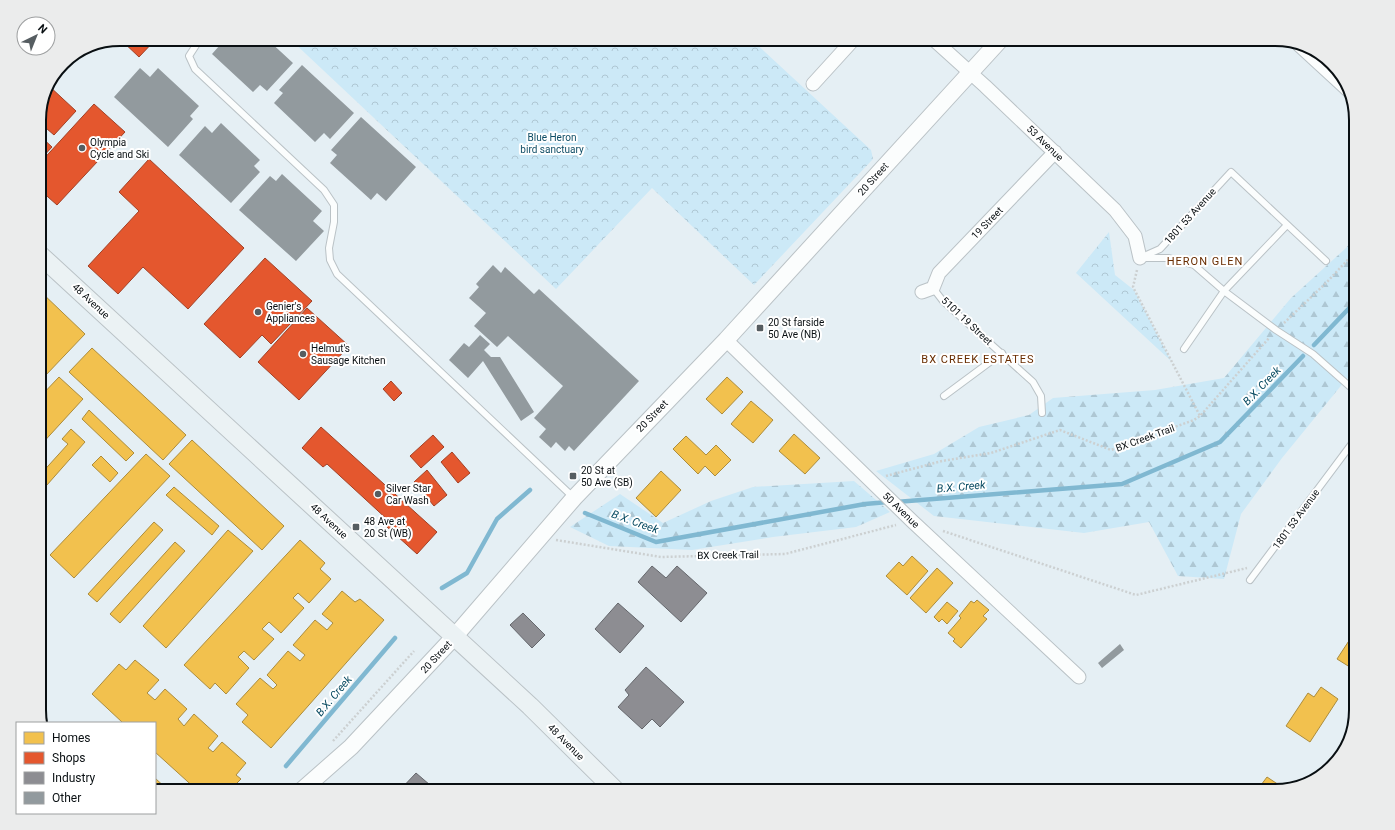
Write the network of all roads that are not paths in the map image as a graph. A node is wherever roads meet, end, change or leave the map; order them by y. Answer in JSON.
{"nodes":[{"id":1,"x":195,"y":46,"type":"edge"},
{"id":2,"x":847,"y":46,"type":"edge"},
{"id":3,"x":941,"y":46,"type":"edge"},
{"id":4,"x":995,"y":46,"type":"edge"},
{"id":5,"x":1310,"y":55,"type":"edge"},
{"id":6,"x":970,"y":72,"type":"junction"},
{"id":7,"x":1337,"y":80,"type":"edge"},
{"id":8,"x":812,"y":84,"type":"dead end"},
{"id":9,"x":1055,"y":152,"type":"junction"},
{"id":10,"x":1287,"y":225,"type":"junction"},
{"id":11,"x":1140,"y":258,"type":"junction"},
{"id":12,"x":46,"y":260,"type":"edge"},
{"id":13,"x":1326,"y":261,"type":"dead end"},
{"id":14,"x":928,"y":290,"type":"joint"},
{"id":15,"x":1224,"y":290,"type":"junction"},
{"id":16,"x":726,"y":340,"type":"junction"},
{"id":17,"x":1184,"y":349,"type":"dead end"},
{"id":18,"x":1002,"y":354,"type":"junction"},
{"id":19,"x":1349,"y":386,"type":"edge"},
{"id":20,"x":944,"y":396,"type":"dead end"},
{"id":21,"x":1042,"y":413,"type":"dead end"},
{"id":22,"x":1349,"y":447,"type":"edge"},
{"id":23,"x":574,"y":498,"type":"junction"},
{"id":24,"x":1250,"y":580,"type":"dead end"},
{"id":25,"x":455,"y":636,"type":"junction"},
{"id":26,"x":1079,"y":677,"type":"dead end"},
{"id":27,"x":309,"y":784,"type":"edge"},
{"id":28,"x":609,"y":784,"type":"edge"}],
"edges":[{"from":1,"to":23,"type":"lane"},
{"from":2,"to":8,"type":"street"},
{"from":3,"to":6,"type":"street","name":"53 Avenue"},
{"from":4,"to":6,"type":"street","name":"20 Street"},
{"from":5,"to":7,"type":"street"},
{"from":6,"to":9,"type":"street","name":"53 Avenue"},
{"from":6,"to":16,"type":"street","name":"20 Street"},
{"from":9,"to":11,"type":"street","name":"53 Avenue"},
{"from":9,"to":14,"type":"street","name":"19 Street"},
{"from":10,"to":11,"type":"lane","name":"1801 53 Avenue"},
{"from":10,"to":13,"type":"lane","name":"1801 53 Avenue"},
{"from":10,"to":15,"type":"lane"},
{"from":11,"to":15,"type":"lane","name":"1801 53 Avenue"},
{"from":12,"to":25,"type":"main road","name":"48 Avenue"},
{"from":14,"to":18,"type":"lane","name":"5101 19 Street"},
{"from":15,"to":17,"type":"lane"},
{"from":15,"to":19,"type":"lane","name":"1801 53 Avenue"},
{"from":16,"to":23,"type":"street","name":"20 Street"},
{"from":16,"to":26,"type":"street","name":"50 Avenue"},
{"from":18,"to":20,"type":"lane","name":"5101 19 Street"},
{"from":18,"to":21,"type":"lane","name":"5101 19 Street"},
{"from":22,"to":24,"type":"lane","name":"1801 53 Avenue"},
{"from":23,"to":25,"type":"street","name":"20 Street"},
{"from":25,"to":27,"type":"street","name":"20 Street"},
{"from":25,"to":28,"type":"main road","name":"48 Avenue"}]}
